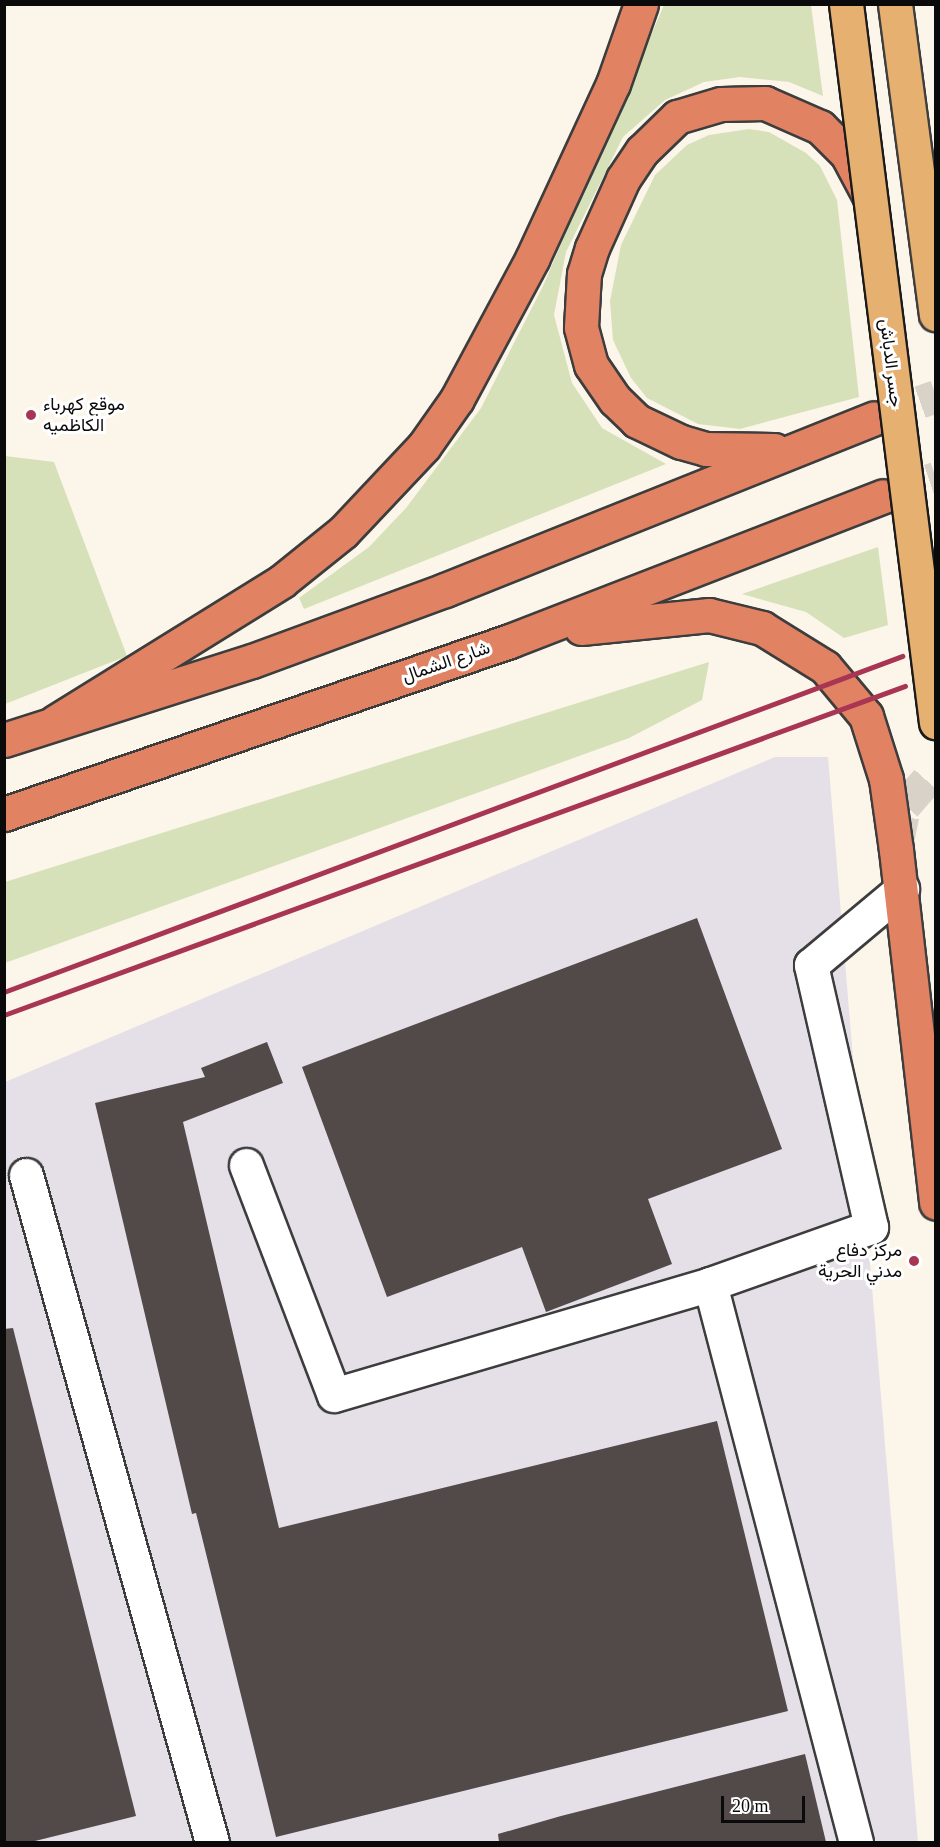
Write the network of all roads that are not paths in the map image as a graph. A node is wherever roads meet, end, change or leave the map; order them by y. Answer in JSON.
{"nodes":[{"id":1,"x":641,"y":4,"type":"edge"},
{"id":2,"x":846,"y":4,"type":"edge"},
{"id":3,"x":895,"y":4,"type":"edge"},
{"id":4,"x":870,"y":198,"type":"junction"},
{"id":5,"x":936,"y":314,"type":"edge"},
{"id":6,"x":874,"y":418,"type":"tunnel mouth"},
{"id":7,"x":810,"y":444,"type":"junction"},
{"id":8,"x":883,"y":496,"type":"tunnel mouth"},
{"id":9,"x":510,"y":641,"type":"junction"},
{"id":10,"x":55,"y":722,"type":"junction"},
{"id":11,"x":936,"y":722,"type":"edge"},
{"id":12,"x":4,"y":740,"type":"edge"},
{"id":13,"x":4,"y":814,"type":"edge"},
{"id":14,"x":902,"y":889,"type":"junction"},
{"id":15,"x":246,"y":1165,"type":"dead end"},
{"id":16,"x":26,"y":1175,"type":"dead end"},
{"id":17,"x":936,"y":1203,"type":"edge"},
{"id":18,"x":710,"y":1284,"type":"junction"},
{"id":19,"x":212,"y":1842,"type":"edge"},
{"id":20,"x":856,"y":1842,"type":"edge"}],
"edges":[{"from":1,"to":10,"type":"highway"},
{"from":2,"to":4,"type":"main road","name":"جسر الدباش","bridge":true},
{"from":3,"to":5,"type":"main road"},
{"from":4,"to":7,"type":"highway"},
{"from":4,"to":11,"type":"main road","name":"جسر الدباش","bridge":true},
{"from":6,"to":7,"type":"highway"},
{"from":7,"to":10,"type":"highway"},
{"from":8,"to":9,"type":"highway","name":"شارع الشمال"},
{"from":9,"to":13,"type":"highway","name":"شارع الشمال"},
{"from":9,"to":14,"type":"highway"},
{"from":10,"to":12,"type":"highway"},
{"from":14,"to":17,"type":"highway"},
{"from":14,"to":18,"type":"lane"},
{"from":15,"to":18,"type":"lane"},
{"from":16,"to":19,"type":"lane"},
{"from":18,"to":20,"type":"lane"}]}
